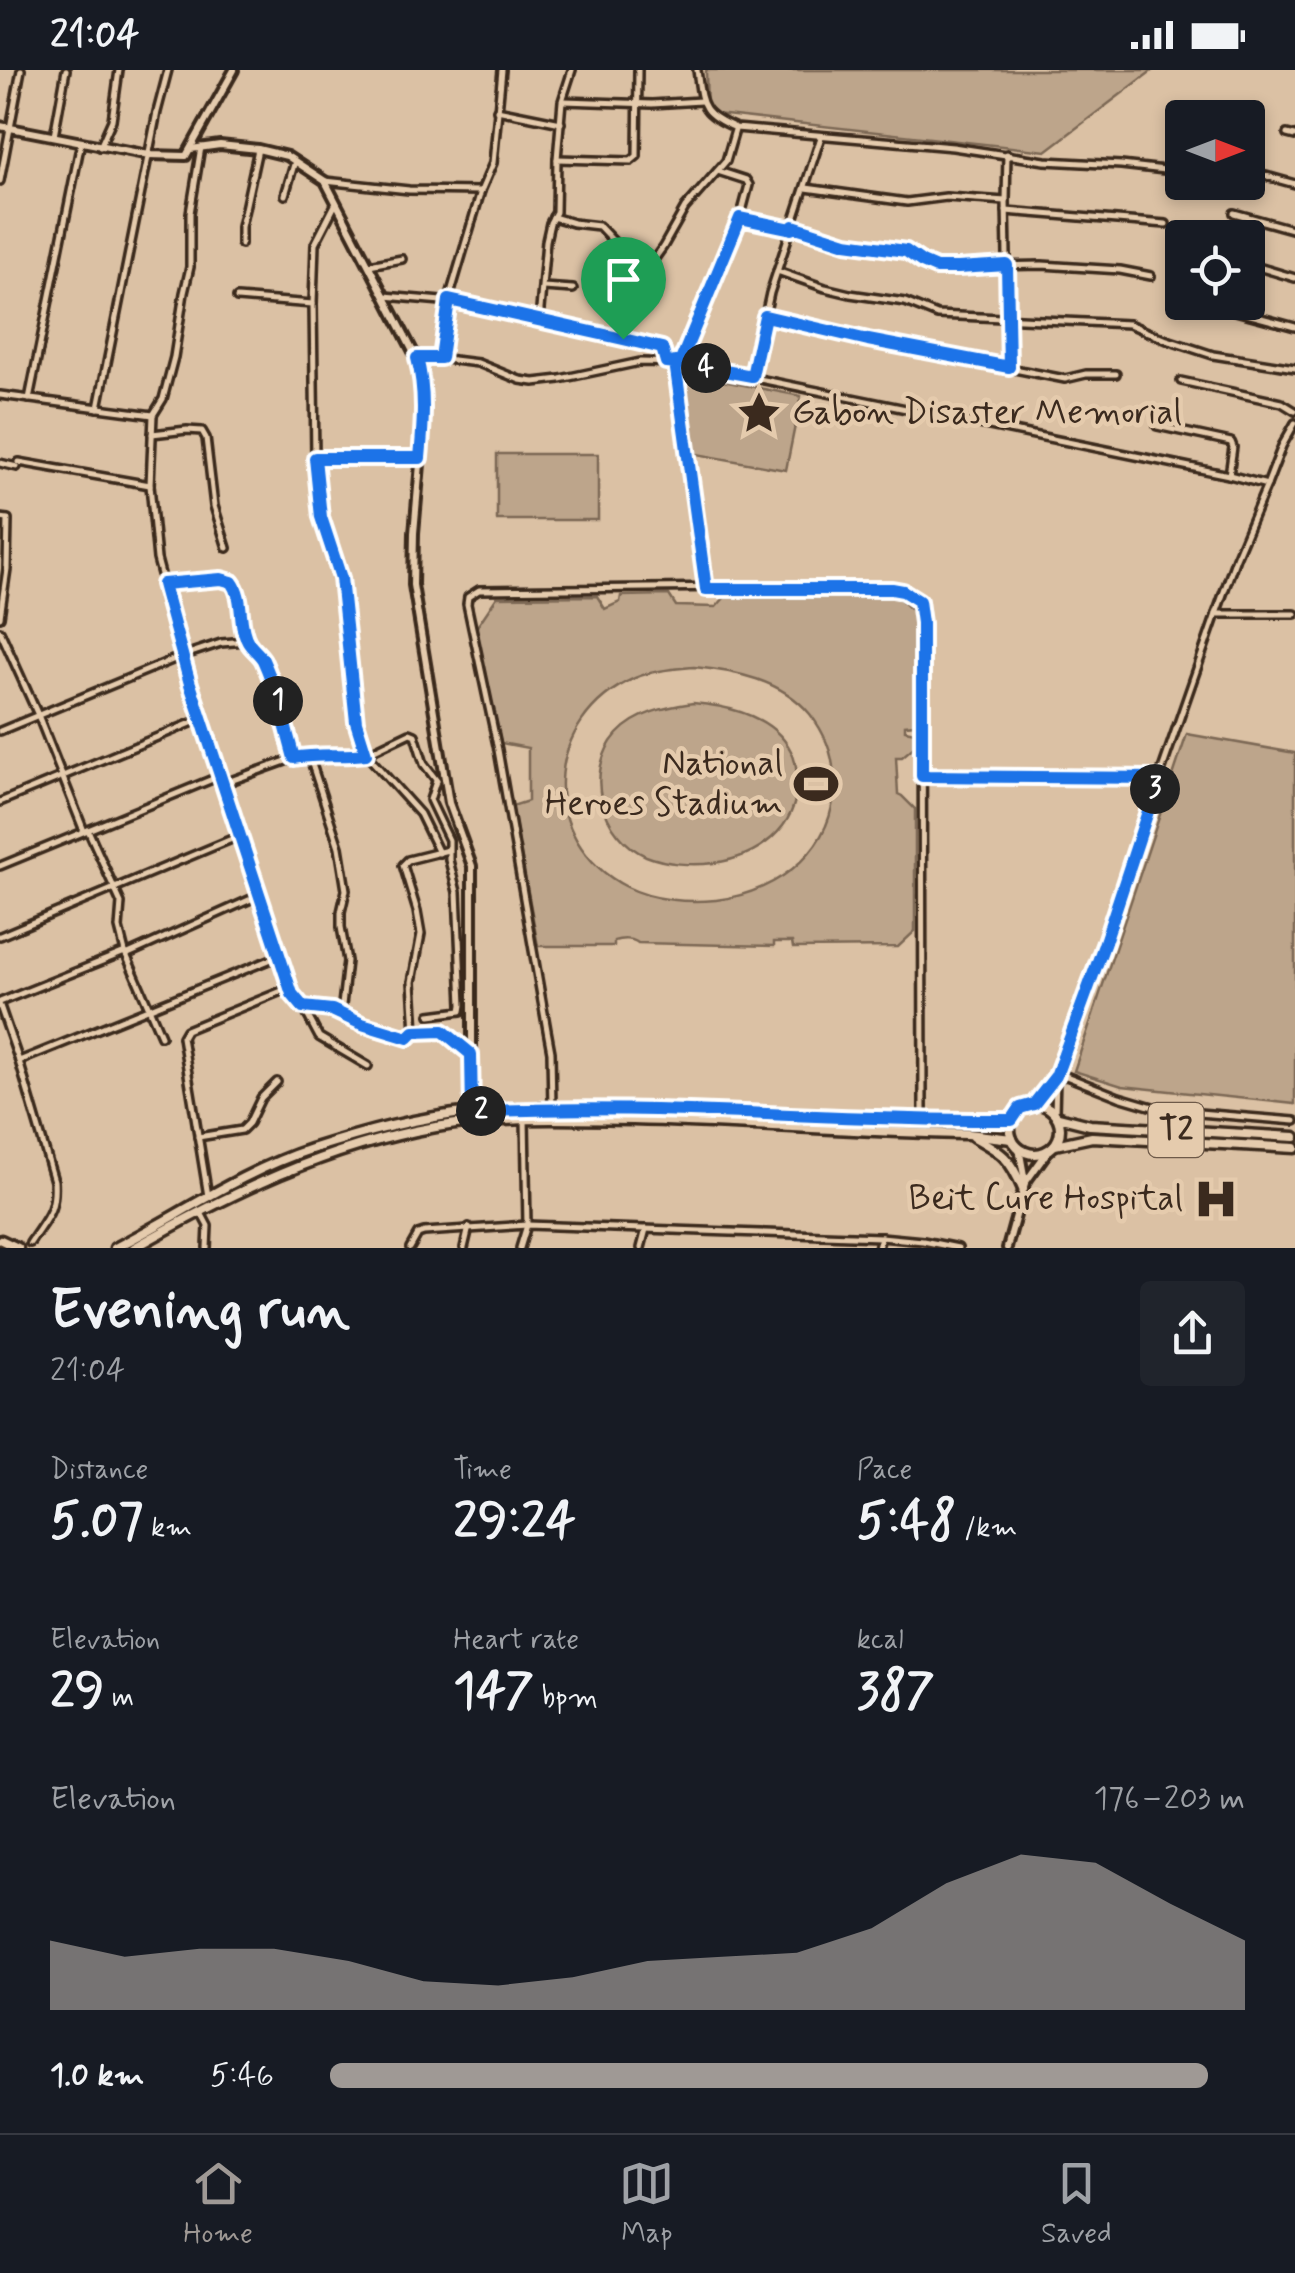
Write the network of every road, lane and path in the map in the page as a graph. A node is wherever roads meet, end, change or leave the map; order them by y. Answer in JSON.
{"nodes":[{"id":1,"x":21,"y":70,"type":"edge"},
{"id":2,"x":66,"y":70,"type":"edge"},
{"id":3,"x":119,"y":70,"type":"edge"},
{"id":4,"x":168,"y":70,"type":"edge"},
{"id":5,"x":224,"y":70,"type":"edge"},
{"id":6,"x":502,"y":70,"type":"edge"},
{"id":7,"x":572,"y":70,"type":"edge"},
{"id":8,"x":638,"y":70,"type":"edge"},
{"id":9,"x":696,"y":70,"type":"edge"},
{"id":10,"x":233,"y":72,"type":"edge"},
{"id":11,"x":562,"y":101,"type":"junction"},
{"id":12,"x":638,"y":102,"type":"junction"},
{"id":13,"x":701,"y":102,"type":"junction"},
{"id":14,"x":498,"y":110,"type":"junction"},
{"id":15,"x":561,"y":122,"type":"junction"},
{"id":16,"x":0,"y":126,"type":"edge"},
{"id":17,"x":10,"y":128,"type":"junction"},
{"id":18,"x":736,"y":128,"type":"junction"},
{"id":19,"x":1286,"y":134,"type":"dead end"},
{"id":20,"x":54,"y":136,"type":"junction"},
{"id":21,"x":1295,"y":136,"type":"edge"},
{"id":22,"x":821,"y":137,"type":"junction"},
{"id":23,"x":80,"y":142,"type":"junction"},
{"id":24,"x":100,"y":146,"type":"junction"},
{"id":25,"x":201,"y":146,"type":"junction"},
{"id":26,"x":191,"y":149,"type":"junction"},
{"id":27,"x":258,"y":149,"type":"junction"},
{"id":28,"x":1008,"y":154,"type":"junction"},
{"id":29,"x":149,"y":155,"type":"junction"},
{"id":30,"x":557,"y":159,"type":"junction"},
{"id":31,"x":295,"y":161,"type":"junction"},
{"id":32,"x":1165,"y":170,"type":"edge"},
{"id":33,"x":718,"y":172,"type":"junction"},
{"id":34,"x":1265,"y":176,"type":"edge"},
{"id":35,"x":0,"y":181,"type":"edge"},
{"id":36,"x":325,"y":181,"type":"junction"},
{"id":37,"x":1295,"y":184,"type":"edge"},
{"id":38,"x":806,"y":188,"type":"junction"},
{"id":39,"x":481,"y":191,"type":"junction"},
{"id":40,"x":285,"y":195,"type":"dead end"},
{"id":41,"x":336,"y":202,"type":"junction"},
{"id":42,"x":1006,"y":202,"type":"junction"},
{"id":43,"x":1006,"y":211,"type":"junction"},
{"id":44,"x":1234,"y":213,"type":"dead end"},
{"id":45,"x":553,"y":217,"type":"junction"},
{"id":46,"x":740,"y":218,"type":"junction"},
{"id":47,"x":1165,"y":224,"type":"edge"},
{"id":48,"x":792,"y":228,"type":"junction"},
{"id":49,"x":1295,"y":230,"type":"edge"},
{"id":50,"x":615,"y":243,"type":"dead end"},
{"id":51,"x":241,"y":244,"type":"dead end"},
{"id":52,"x":402,"y":259,"type":"dead end"},
{"id":53,"x":368,"y":265,"type":"junction"},
{"id":54,"x":1007,"y":265,"type":"junction"},
{"id":55,"x":1265,"y":269,"type":"edge"},
{"id":56,"x":777,"y":271,"type":"junction"},
{"id":57,"x":1151,"y":276,"type":"dead end"},
{"id":58,"x":1295,"y":278,"type":"edge"},
{"id":59,"x":543,"y":286,"type":"junction"},
{"id":60,"x":573,"y":289,"type":"dead end"},
{"id":61,"x":385,"y":296,"type":"junction"},
{"id":62,"x":236,"y":298,"type":"dead end"},
{"id":63,"x":449,"y":300,"type":"junction"},
{"id":64,"x":313,"y":304,"type":"junction"},
{"id":65,"x":765,"y":316,"type":"junction"},
{"id":66,"x":1007,"y":317,"type":"junction"},
{"id":67,"x":1265,"y":319,"type":"edge"},
{"id":68,"x":539,"y":321,"type":"junction"},
{"id":69,"x":1295,"y":327,"type":"edge"},
{"id":70,"x":623,"y":339,"type":"junction"},
{"id":71,"x":417,"y":358,"type":"junction"},
{"id":72,"x":441,"y":358,"type":"junction"},
{"id":73,"x":666,"y":362,"type":"junction"},
{"id":74,"x":678,"y":363,"type":"junction"},
{"id":75,"x":1009,"y":367,"type":"junction"},
{"id":76,"x":1295,"y":368,"type":"edge"},
{"id":77,"x":1116,"y":374,"type":"dead end"},
{"id":78,"x":752,"y":376,"type":"junction"},
{"id":79,"x":1181,"y":381,"type":"dead end"},
{"id":80,"x":0,"y":395,"type":"edge"},
{"id":81,"x":29,"y":399,"type":"junction"},
{"id":82,"x":98,"y":408,"type":"junction"},
{"id":83,"x":1295,"y":410,"type":"edge"},
{"id":84,"x":152,"y":415,"type":"junction"},
{"id":85,"x":1295,"y":423,"type":"edge"},
{"id":86,"x":1157,"y":426,"type":"dead end"},
{"id":87,"x":152,"y":434,"type":"junction"},
{"id":88,"x":315,"y":458,"type":"junction"},
{"id":89,"x":420,"y":458,"type":"junction"},
{"id":90,"x":0,"y":463,"type":"edge"},
{"id":91,"x":1229,"y":475,"type":"junction"},
{"id":92,"x":150,"y":485,"type":"junction"},
{"id":93,"x":1266,"y":485,"type":"junction"},
{"id":94,"x":0,"y":518,"type":"edge"},
{"id":95,"x":228,"y":548,"type":"dead end"},
{"id":96,"x":3,"y":580,"type":"edge"},
{"id":97,"x":163,"y":584,"type":"junction"},
{"id":98,"x":706,"y":589,"type":"junction"},
{"id":99,"x":1216,"y":614,"type":"junction"},
{"id":100,"x":1295,"y":614,"type":"edge"},
{"id":101,"x":0,"y":617,"type":"edge"},
{"id":102,"x":0,"y":631,"type":"edge"},
{"id":103,"x":247,"y":641,"type":"junction"},
{"id":104,"x":182,"y":656,"type":"junction"},
{"id":105,"x":38,"y":715,"type":"junction"},
{"id":106,"x":201,"y":719,"type":"junction"},
{"id":107,"x":0,"y":731,"type":"edge"},
{"id":108,"x":366,"y":754,"type":"junction"},
{"id":109,"x":309,"y":755,"type":"junction"},
{"id":110,"x":294,"y":758,"type":"junction"},
{"id":111,"x":63,"y":776,"type":"junction"},
{"id":112,"x":922,"y":776,"type":"junction"},
{"id":113,"x":1159,"y":778,"type":"junction"},
{"id":114,"x":221,"y":780,"type":"junction"},
{"id":115,"x":440,"y":782,"type":"junction"},
{"id":116,"x":0,"y":802,"type":"edge"},
{"id":117,"x":86,"y":831,"type":"junction"},
{"id":118,"x":240,"y":836,"type":"junction"},
{"id":119,"x":448,"y":850,"type":"junction"},
{"id":120,"x":439,"y":853,"type":"junction"},
{"id":121,"x":0,"y":866,"type":"edge"},
{"id":122,"x":115,"y":888,"type":"junction"},
{"id":123,"x":260,"y":895,"type":"junction"},
{"id":124,"x":0,"y":936,"type":"edge"},
{"id":125,"x":125,"y":953,"type":"junction"},
{"id":126,"x":279,"y":956,"type":"junction"},
{"id":127,"x":289,"y":988,"type":"junction"},
{"id":128,"x":0,"y":1004,"type":"edge"},
{"id":129,"x":303,"y":1007,"type":"junction"},
{"id":130,"x":148,"y":1008,"type":"junction"},
{"id":131,"x":341,"y":1014,"type":"junction"},
{"id":132,"x":430,"y":1015,"type":"dead end"},
{"id":133,"x":414,"y":1032,"type":"junction"},
{"id":134,"x":161,"y":1036,"type":"dead end"},
{"id":135,"x":471,"y":1054,"type":"junction"},
{"id":136,"x":19,"y":1061,"type":"junction"},
{"id":137,"x":368,"y":1066,"type":"dead end"},
{"id":138,"x":1056,"y":1076,"type":"junction"},
{"id":139,"x":277,"y":1082,"type":"dead end"},
{"id":140,"x":1034,"y":1104,"type":"junction"},
{"id":141,"x":552,"y":1108,"type":"junction"},
{"id":142,"x":472,"y":1112,"type":"junction"},
{"id":143,"x":1057,"y":1115,"type":"junction"},
{"id":144,"x":525,"y":1120,"type":"junction"},
{"id":145,"x":923,"y":1120,"type":"junction"},
{"id":146,"x":1012,"y":1120,"type":"junction"},
{"id":147,"x":1295,"y":1121,"type":"edge"},
{"id":148,"x":968,"y":1134,"type":"junction"},
{"id":149,"x":1295,"y":1137,"type":"edge"},
{"id":150,"x":198,"y":1138,"type":"junction"},
{"id":151,"x":1012,"y":1139,"type":"junction"},
{"id":152,"x":1019,"y":1148,"type":"junction"},
{"id":153,"x":1052,"y":1148,"type":"junction"},
{"id":154,"x":1295,"y":1148,"type":"edge"},
{"id":155,"x":1024,"y":1186,"type":"junction"},
{"id":156,"x":208,"y":1196,"type":"junction"},
{"id":157,"x":200,"y":1211,"type":"junction"},
{"id":158,"x":527,"y":1225,"type":"junction"},
{"id":159,"x":470,"y":1227,"type":"junction"},
{"id":160,"x":646,"y":1229,"type":"junction"},
{"id":161,"x":881,"y":1238,"type":"junction"},
{"id":162,"x":0,"y":1240,"type":"edge"},
{"id":163,"x":30,"y":1243,"type":"dead end"},
{"id":164,"x":9,"y":1248,"type":"edge"},
{"id":165,"x":18,"y":1248,"type":"edge"},
{"id":166,"x":115,"y":1248,"type":"edge"},
{"id":167,"x":134,"y":1248,"type":"edge"},
{"id":168,"x":208,"y":1248,"type":"edge"},
{"id":169,"x":410,"y":1248,"type":"edge"},
{"id":170,"x":464,"y":1248,"type":"edge"},
{"id":171,"x":520,"y":1248,"type":"edge"},
{"id":172,"x":641,"y":1248,"type":"edge"},
{"id":173,"x":878,"y":1248,"type":"edge"},
{"id":174,"x":958,"y":1248,"type":"edge"},
{"id":175,"x":1006,"y":1248,"type":"edge"}],
"edges":[{"from":1,"to":17,"type":"street"},
{"from":2,"to":20,"type":"street"},
{"from":3,"to":24,"type":"street"},
{"from":4,"to":29,"type":"street"},
{"from":5,"to":10,"type":"street"},
{"from":6,"to":14,"type":"street"},
{"from":7,"to":11,"type":"street"},
{"from":8,"to":12,"type":"street"},
{"from":9,"to":13,"type":"street"},
{"from":10,"to":26,"type":"street"},
{"from":11,"to":12,"type":"street"},
{"from":11,"to":15,"type":"street"},
{"from":12,"to":13,"type":"street"},
{"from":12,"to":30,"type":"street"},
{"from":13,"to":18,"type":"street"},
{"from":14,"to":15,"type":"street"},
{"from":14,"to":39,"type":"street"},
{"from":15,"to":30,"type":"street"},
{"from":16,"to":17,"type":"street"},
{"from":17,"to":20,"type":"street"},
{"from":17,"to":35,"type":"street"},
{"from":18,"to":22,"type":"street"},
{"from":18,"to":33,"type":"street"},
{"from":19,"to":21,"type":"street"},
{"from":20,"to":23,"type":"street"},
{"from":22,"to":28,"type":"street"},
{"from":22,"to":38,"type":"street"},
{"from":23,"to":24,"type":"street"},
{"from":23,"to":81,"type":"street"},
{"from":24,"to":29,"type":"street"},
{"from":25,"to":26,"type":"street"},
{"from":25,"to":27,"type":"street"},
{"from":25,"to":84,"type":"street"},
{"from":26,"to":29,"type":"street"},
{"from":27,"to":31,"type":"street"},
{"from":27,"to":51,"type":"street"},
{"from":28,"to":32,"type":"street"},
{"from":28,"to":42,"type":"street"},
{"from":29,"to":82,"type":"street"},
{"from":30,"to":45,"type":"street"},
{"from":31,"to":36,"type":"street"},
{"from":31,"to":40,"type":"street"},
{"from":33,"to":46,"type":"street"},
{"from":33,"to":70,"type":"street"},
{"from":34,"to":37,"type":"street"},
{"from":36,"to":39,"type":"street"},
{"from":36,"to":41,"type":"street"},
{"from":38,"to":42,"type":"street"},
{"from":38,"to":48,"type":"street"},
{"from":39,"to":63,"type":"street"},
{"from":41,"to":53,"type":"street"},
{"from":41,"to":64,"type":"street"},
{"from":42,"to":43,"type":"street"},
{"from":43,"to":47,"type":"street"},
{"from":43,"to":54,"type":"street"},
{"from":44,"to":49,"type":"street"},
{"from":45,"to":50,"type":"street"},
{"from":45,"to":59,"type":"street"},
{"from":46,"to":48,"type":"street"},
{"from":46,"to":74,"type":"street"},
{"from":48,"to":54,"type":"street"},
{"from":48,"to":56,"type":"street"},
{"from":52,"to":53,"type":"street"},
{"from":53,"to":61,"type":"street"},
{"from":54,"to":57,"type":"street"},
{"from":54,"to":66,"type":"street"},
{"from":55,"to":58,"type":"street"},
{"from":56,"to":65,"type":"street"},
{"from":56,"to":66,"type":"street"},
{"from":59,"to":60,"type":"street"},
{"from":59,"to":68,"type":"street"},
{"from":61,"to":63,"type":"street"},
{"from":61,"to":71,"type":"street"},
{"from":62,"to":64,"type":"street"},
{"from":63,"to":68,"type":"street"},
{"from":63,"to":72,"type":"street"},
{"from":64,"to":88,"type":"street"},
{"from":65,"to":75,"type":"street"},
{"from":65,"to":78,"type":"street"},
{"from":66,"to":75,"type":"street"},
{"from":66,"to":76,"type":"street"},
{"from":67,"to":69,"type":"street"},
{"from":68,"to":70,"type":"street"},
{"from":70,"to":73,"type":"street"},
{"from":71,"to":72,"type":"street"},
{"from":71,"to":89,"type":"street"},
{"from":72,"to":73,"type":"street"},
{"from":73,"to":74,"type":"street"},
{"from":74,"to":78,"type":"street"},
{"from":74,"to":98,"type":"street"},
{"from":75,"to":77,"type":"street"},
{"from":78,"to":91,"type":"street"},
{"from":79,"to":83,"type":"street"},
{"from":80,"to":81,"type":"street"},
{"from":81,"to":82,"type":"street"},
{"from":82,"to":84,"type":"street"},
{"from":84,"to":87,"type":"street"},
{"from":85,"to":93,"type":"street"},
{"from":86,"to":91,"type":"street"},
{"from":87,"to":92,"type":"street"},
{"from":87,"to":95,"type":"street"},
{"from":88,"to":89,"type":"street"},
{"from":88,"to":108,"type":"street"},
{"from":89,"to":115,"type":"street"},
{"from":90,"to":92,"type":"street"},
{"from":91,"to":93,"type":"street"},
{"from":92,"to":97,"type":"street"},
{"from":93,"to":99,"type":"street"},
{"from":94,"to":96,"type":"street"},
{"from":96,"to":101,"type":"street"},
{"from":97,"to":103,"type":"street"},
{"from":97,"to":104,"type":"street"},
{"from":98,"to":112,"type":"street"},
{"from":98,"to":141,"type":"street"},
{"from":99,"to":100,"type":"street"},
{"from":99,"to":113,"type":"street"},
{"from":102,"to":105,"type":"street"},
{"from":103,"to":104,"type":"street"},
{"from":103,"to":110,"type":"street"},
{"from":104,"to":105,"type":"street"},
{"from":104,"to":106,"type":"street"},
{"from":105,"to":107,"type":"street"},
{"from":105,"to":111,"type":"street"},
{"from":106,"to":111,"type":"street"},
{"from":106,"to":114,"type":"street"},
{"from":108,"to":109,"type":"street"},
{"from":108,"to":115,"type":"street"},
{"from":108,"to":120,"type":"street"},
{"from":109,"to":110,"type":"street"},
{"from":109,"to":131,"type":"street"},
{"from":110,"to":114,"type":"street"},
{"from":111,"to":116,"type":"street"},
{"from":111,"to":117,"type":"street"},
{"from":112,"to":113,"type":"street"},
{"from":112,"to":145,"type":"street"},
{"from":113,"to":138,"type":"street"},
{"from":114,"to":117,"type":"street"},
{"from":114,"to":118,"type":"street"},
{"from":115,"to":119,"type":"street"},
{"from":115,"to":135,"type":"street"},
{"from":117,"to":121,"type":"street"},
{"from":117,"to":122,"type":"street"},
{"from":118,"to":122,"type":"street"},
{"from":118,"to":123,"type":"street"},
{"from":119,"to":120,"type":"street"},
{"from":119,"to":132,"type":"street"},
{"from":120,"to":133,"type":"street"},
{"from":122,"to":124,"type":"street"},
{"from":122,"to":125,"type":"street"},
{"from":123,"to":125,"type":"street"},
{"from":123,"to":126,"type":"street"},
{"from":125,"to":128,"type":"street"},
{"from":125,"to":130,"type":"street"},
{"from":126,"to":127,"type":"street"},
{"from":126,"to":130,"type":"street"},
{"from":127,"to":129,"type":"street"},
{"from":127,"to":150,"type":"street"},
{"from":128,"to":136,"type":"street"},
{"from":129,"to":131,"type":"street"},
{"from":129,"to":137,"type":"street"},
{"from":130,"to":134,"type":"street"},
{"from":130,"to":136,"type":"street"},
{"from":131,"to":133,"type":"street"},
{"from":133,"to":135,"type":"street"},
{"from":135,"to":142,"type":"street"},
{"from":136,"to":163,"type":"street"},
{"from":138,"to":140,"type":"street"},
{"from":138,"to":143,"type":"street"},
{"from":138,"to":147,"type":"street"},
{"from":139,"to":150,"type":"street"},
{"from":140,"to":143,"type":"main road","number":"T2"},
{"from":140,"to":146,"type":"main road"},
{"from":141,"to":142,"type":"main road"},
{"from":141,"to":145,"type":"main road"},
{"from":142,"to":156,"type":"main road"},
{"from":143,"to":149,"type":"main road","number":"T2"},
{"from":143,"to":153,"type":"main road"},
{"from":144,"to":148,"type":"main road"},
{"from":144,"to":157,"type":"main road"},
{"from":144,"to":158,"type":"street"},
{"from":145,"to":146,"type":"main road"},
{"from":146,"to":151,"type":"main road"},
{"from":148,"to":151,"type":"main road"},
{"from":148,"to":155,"type":"main road"},
{"from":150,"to":156,"type":"street"},
{"from":151,"to":152,"type":"main road"},
{"from":152,"to":153,"type":"main road","number":"T2"},
{"from":152,"to":155,"type":"street"},
{"from":153,"to":154,"type":"main road","number":"T2"},
{"from":153,"to":155,"type":"street"},
{"from":155,"to":175,"type":"street"},
{"from":156,"to":166,"type":"main road"},
{"from":157,"to":167,"type":"main road"},
{"from":157,"to":168,"type":"street"},
{"from":158,"to":159,"type":"street"},
{"from":158,"to":160,"type":"street"},
{"from":158,"to":171,"type":"street"},
{"from":159,"to":169,"type":"street"},
{"from":159,"to":170,"type":"street"},
{"from":160,"to":161,"type":"street"},
{"from":160,"to":172,"type":"street"},
{"from":161,"to":173,"type":"street"},
{"from":161,"to":174,"type":"street"},
{"from":162,"to":164,"type":"main road"},
{"from":162,"to":165,"type":"main road"}]}
